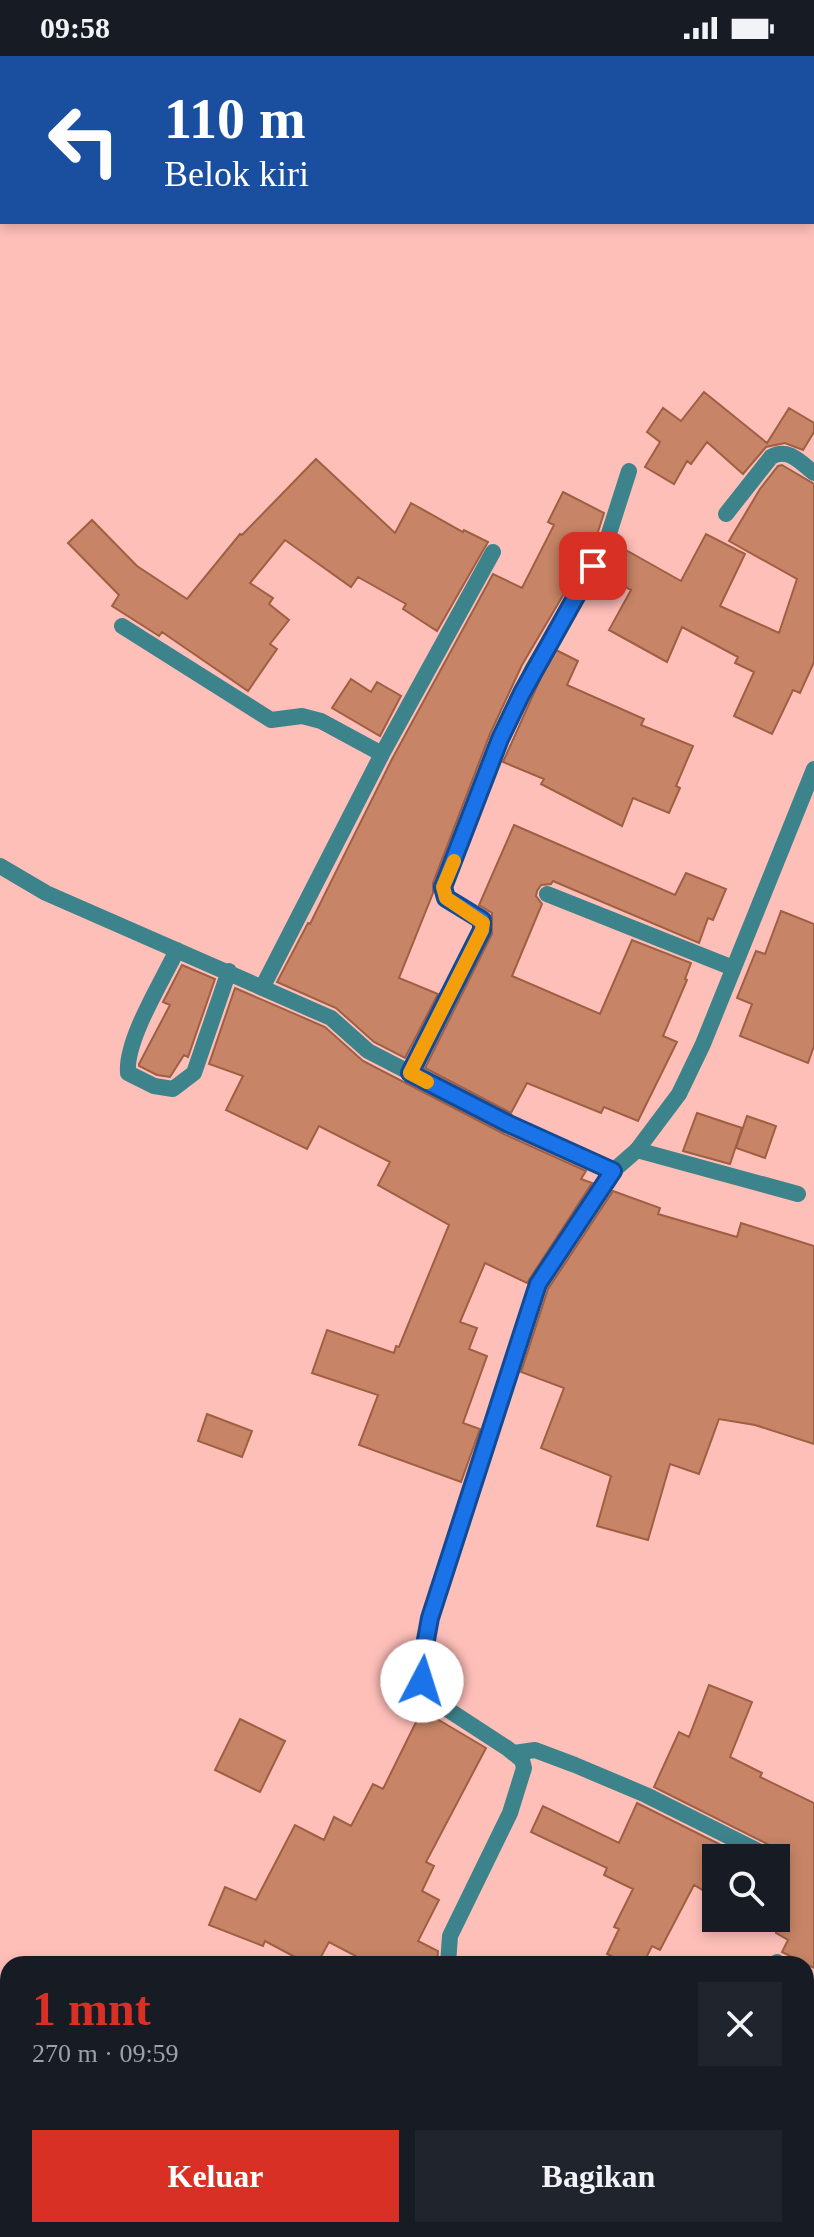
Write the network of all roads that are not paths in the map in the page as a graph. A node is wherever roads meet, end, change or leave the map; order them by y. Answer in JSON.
{"nodes":[{"id":1,"x":629,"y":471,"type":"dead end"},
{"id":2,"x":814,"y":473,"type":"edge"},
{"id":3,"x":726,"y":514,"type":"dead end"},
{"id":4,"x":493,"y":552,"type":"dead end"},
{"id":5,"x":122,"y":626,"type":"dead end"},
{"id":6,"x":382,"y":754,"type":"junction"},
{"id":7,"x":814,"y":769,"type":"edge"},
{"id":8,"x":0,"y":866,"type":"edge"},
{"id":9,"x":547,"y":894,"type":"dead end"},
{"id":10,"x":177,"y":950,"type":"junction"},
{"id":11,"x":733,"y":968,"type":"junction"},
{"id":12,"x":229,"y":971,"type":"junction"},
{"id":13,"x":262,"y":988,"type":"junction"},
{"id":14,"x":410,"y":1073,"type":"junction"},
{"id":15,"x":637,"y":1150,"type":"junction"},
{"id":16,"x":613,"y":1171,"type":"junction"},
{"id":17,"x":798,"y":1194,"type":"dead end"},
{"id":18,"x":514,"y":1753,"type":"junction"},
{"id":19,"x":744,"y":1844,"type":"edge"},
{"id":20,"x":449,"y":1956,"type":"edge"}],
"edges":[{"from":1,"to":14,"type":"street"},
{"from":2,"to":3,"type":"street"},
{"from":4,"to":6,"type":"street"},
{"from":5,"to":6,"type":"street"},
{"from":6,"to":13,"type":"street"},
{"from":7,"to":11,"type":"street"},
{"from":8,"to":10,"type":"street"},
{"from":9,"to":11,"type":"street"},
{"from":10,"to":12,"type":"street"},
{"from":10,"to":12,"type":"street"},
{"from":11,"to":15,"type":"street"},
{"from":12,"to":13,"type":"street"},
{"from":13,"to":14,"type":"street"},
{"from":14,"to":16,"type":"street"},
{"from":15,"to":16,"type":"street"},
{"from":15,"to":17,"type":"street"},
{"from":16,"to":18,"type":"street"},
{"from":18,"to":19,"type":"street"},
{"from":18,"to":20,"type":"street"}]}
